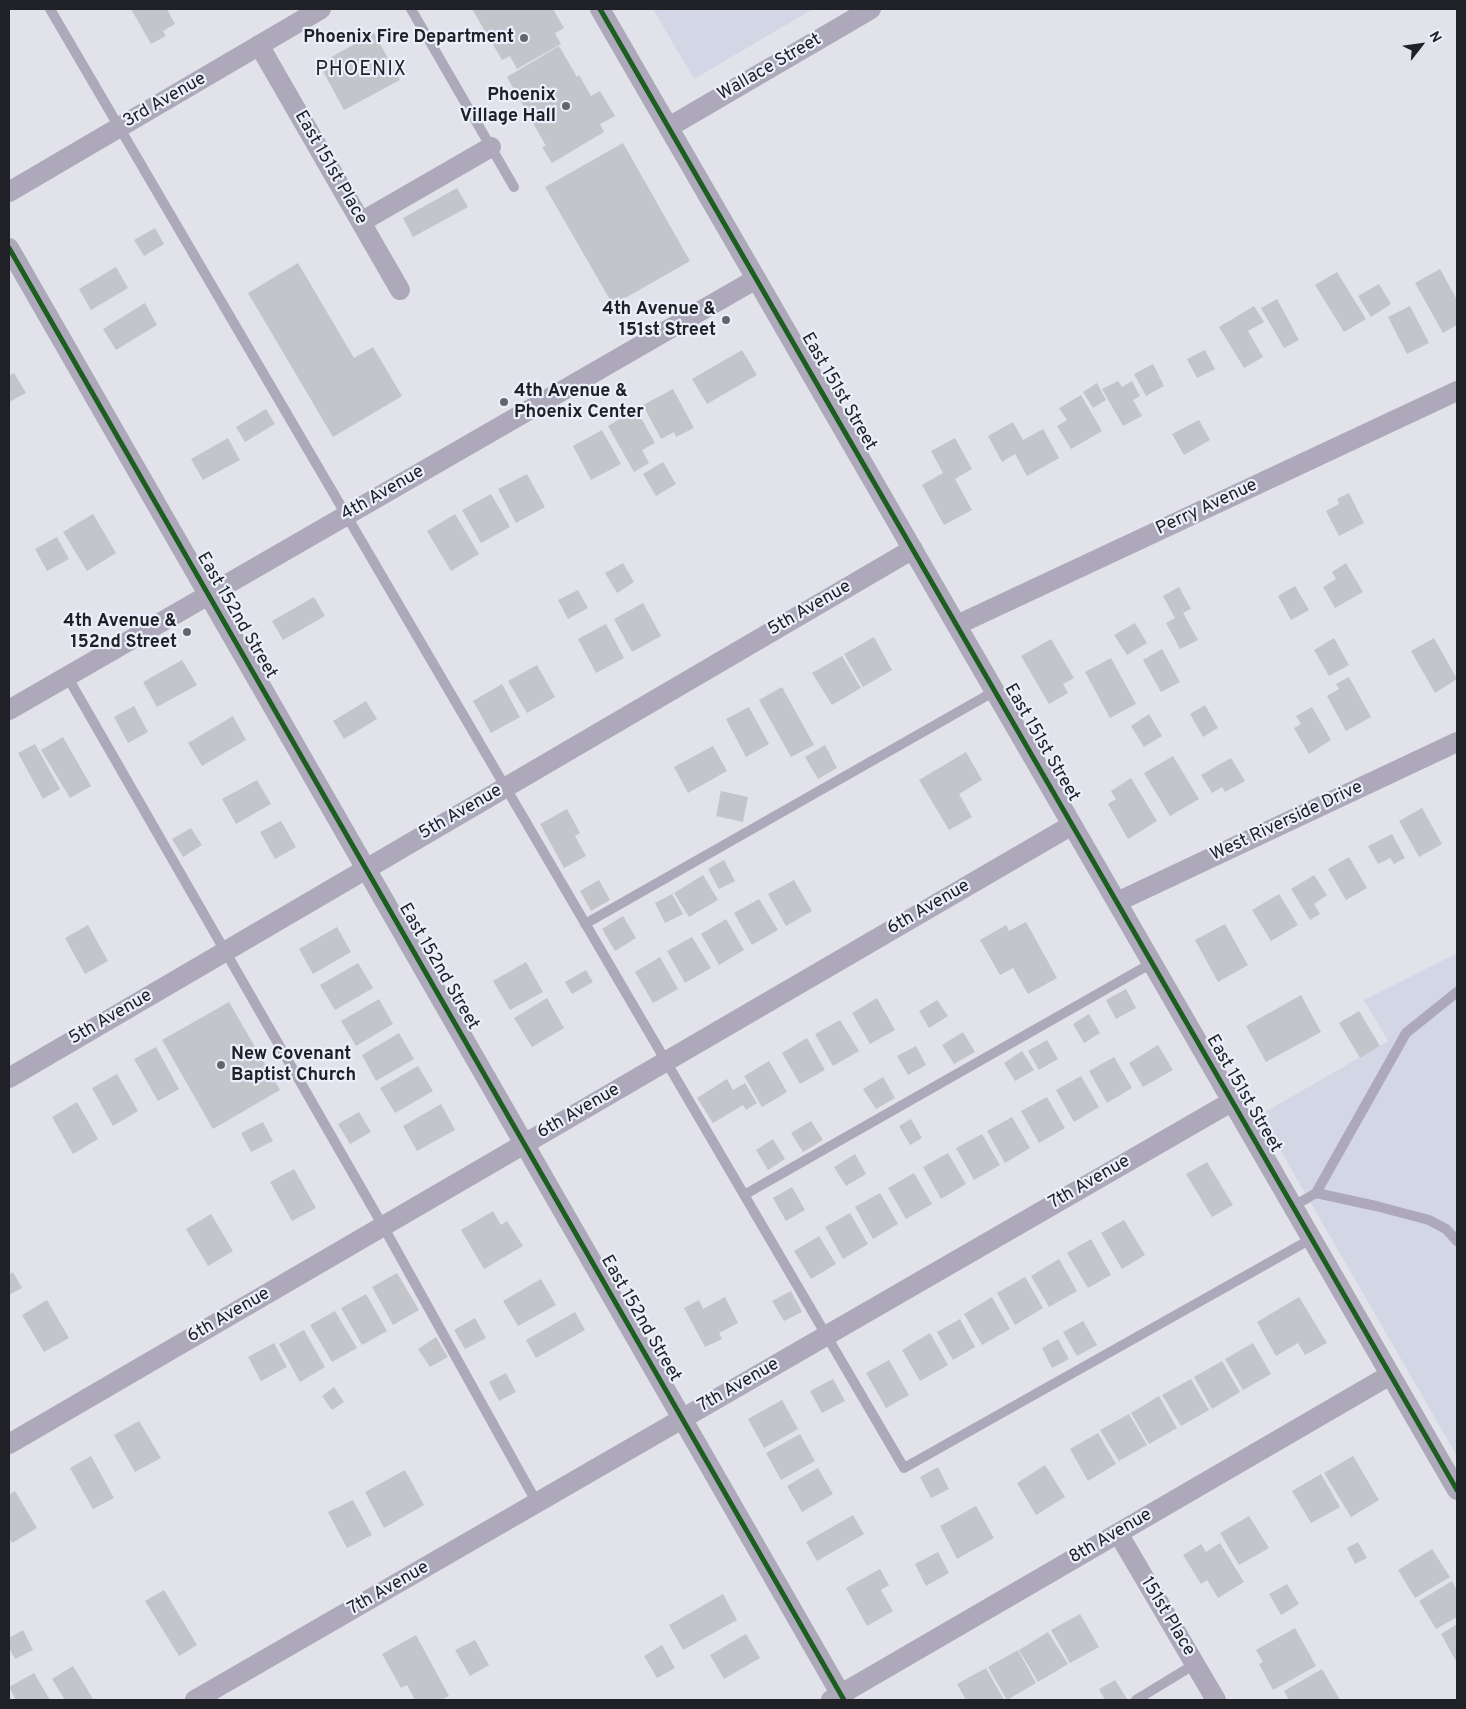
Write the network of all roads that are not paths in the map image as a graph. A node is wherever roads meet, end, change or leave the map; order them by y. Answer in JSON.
{"nodes":[{"id":1,"x":50,"y":9,"type":"edge"},
{"id":2,"x":321,"y":9,"type":"edge"},
{"id":3,"x":412,"y":9,"type":"edge"},
{"id":4,"x":600,"y":9,"type":"edge"},
{"id":5,"x":871,"y":9,"type":"edge"},
{"id":6,"x":259,"y":45,"type":"junction"},
{"id":7,"x":669,"y":127,"type":"junction"},
{"id":8,"x":119,"y":128,"type":"junction"},
{"id":9,"x":491,"y":147,"type":"junction"},
{"id":10,"x":514,"y":187,"type":"dead end"},
{"id":11,"x":9,"y":192,"type":"edge"},
{"id":12,"x":361,"y":222,"type":"junction"},
{"id":13,"x":9,"y":248,"type":"edge"},
{"id":14,"x":756,"y":279,"type":"junction"},
{"id":15,"x":400,"y":290,"type":"dead end"},
{"id":16,"x":1457,"y":390,"type":"edge"},
{"id":17,"x":346,"y":515,"type":"junction"},
{"id":18,"x":913,"y":550,"type":"junction"},
{"id":19,"x":208,"y":595,"type":"junction"},
{"id":20,"x":957,"y":625,"type":"junction"},
{"id":21,"x":67,"y":676,"type":"junction"},
{"id":22,"x":995,"y":691,"type":"junction"},
{"id":23,"x":9,"y":710,"type":"edge"},
{"id":24,"x":1457,"y":742,"type":"edge"},
{"id":25,"x":505,"y":788,"type":"junction"},
{"id":26,"x":1072,"y":825,"type":"junction"},
{"id":27,"x":366,"y":869,"type":"junction"},
{"id":28,"x":1117,"y":902,"type":"junction"},
{"id":29,"x":585,"y":924,"type":"junction"},
{"id":30,"x":224,"y":952,"type":"junction"},
{"id":31,"x":1152,"y":963,"type":"junction"},
{"id":32,"x":1457,"y":992,"type":"edge"},
{"id":33,"x":666,"y":1061,"type":"junction"},
{"id":34,"x":9,"y":1078,"type":"edge"},
{"id":35,"x":1231,"y":1102,"type":"junction"},
{"id":36,"x":524,"y":1144,"type":"junction"},
{"id":37,"x":1316,"y":1193,"type":"junction"},
{"id":38,"x":744,"y":1195,"type":"junction"},
{"id":39,"x":1292,"y":1207,"type":"junction"},
{"id":40,"x":383,"y":1226,"type":"junction"},
{"id":41,"x":1311,"y":1239,"type":"junction"},
{"id":42,"x":1457,"y":1241,"type":"edge"},
{"id":43,"x":826,"y":1336,"type":"junction"},
{"id":44,"x":1390,"y":1375,"type":"junction"},
{"id":45,"x":682,"y":1419,"type":"junction"},
{"id":46,"x":9,"y":1444,"type":"edge"},
{"id":47,"x":1457,"y":1490,"type":"edge"},
{"id":48,"x":537,"y":1502,"type":"junction"},
{"id":49,"x":1118,"y":1534,"type":"junction"},
{"id":50,"x":1195,"y":1664,"type":"junction"},
{"id":51,"x":839,"y":1698,"type":"edge"},
{"id":52,"x":195,"y":1700,"type":"edge"},
{"id":53,"x":1136,"y":1700,"type":"edge"},
{"id":54,"x":1216,"y":1700,"type":"edge"}],
"edges":[{"from":1,"to":8,"type":"lane"},
{"from":2,"to":6,"type":"street","name":"3rd Avenue"},
{"from":3,"to":9,"type":"lane"},
{"from":4,"to":7,"type":"street","name":"East 151st Street"},
{"from":5,"to":7,"type":"street","name":"Wallace Street"},
{"from":6,"to":8,"type":"street","name":"3rd Avenue"},
{"from":6,"to":12,"type":"street","name":"East 151st Place"},
{"from":7,"to":14,"type":"street","name":"East 151st Street"},
{"from":8,"to":11,"type":"street","name":"3rd Avenue"},
{"from":8,"to":17,"type":"lane"},
{"from":9,"to":10,"type":"lane"},
{"from":9,"to":12,"type":"street"},
{"from":12,"to":15,"type":"street","name":"East 151st Place"},
{"from":13,"to":19,"type":"street","name":"East 152nd Street"},
{"from":14,"to":17,"type":"street","name":"4th Avenue"},
{"from":14,"to":18,"type":"street","name":"East 151st Street"},
{"from":16,"to":20,"type":"street","name":"Perry Avenue"},
{"from":17,"to":19,"type":"street","name":"4th Avenue"},
{"from":17,"to":25,"type":"lane"},
{"from":18,"to":20,"type":"street","name":"East 151st Street"},
{"from":18,"to":25,"type":"street","name":"5th Avenue"},
{"from":19,"to":21,"type":"street","name":"4th Avenue"},
{"from":19,"to":27,"type":"street","name":"East 152nd Street"},
{"from":20,"to":22,"type":"street","name":"East 151st Street"},
{"from":21,"to":23,"type":"street","name":"4th Avenue"},
{"from":21,"to":30,"type":"lane"},
{"from":22,"to":26,"type":"street","name":"East 151st Street"},
{"from":22,"to":29,"type":"lane"},
{"from":24,"to":28,"type":"street","name":"West Riverside Drive"},
{"from":25,"to":27,"type":"street","name":"5th Avenue"},
{"from":25,"to":29,"type":"lane"},
{"from":26,"to":28,"type":"street","name":"East 151st Street"},
{"from":26,"to":33,"type":"street","name":"6th Avenue"},
{"from":27,"to":30,"type":"street","name":"5th Avenue"},
{"from":27,"to":36,"type":"street","name":"East 152nd Street"},
{"from":28,"to":31,"type":"street","name":"East 151st Street"},
{"from":29,"to":33,"type":"lane"},
{"from":30,"to":34,"type":"street","name":"5th Avenue"},
{"from":30,"to":40,"type":"lane"},
{"from":31,"to":35,"type":"street","name":"East 151st Street"},
{"from":31,"to":38,"type":"lane"},
{"from":32,"to":37,"type":"lane"},
{"from":33,"to":36,"type":"street","name":"6th Avenue"},
{"from":33,"to":38,"type":"lane"},
{"from":35,"to":39,"type":"street","name":"East 151st Street"},
{"from":35,"to":43,"type":"street","name":"7th Avenue"},
{"from":36,"to":40,"type":"street","name":"6th Avenue"},
{"from":36,"to":45,"type":"street","name":"East 152nd Street"},
{"from":37,"to":39,"type":"lane"},
{"from":37,"to":42,"type":"lane"},
{"from":38,"to":43,"type":"lane"},
{"from":39,"to":41,"type":"street","name":"East 151st Street"},
{"from":40,"to":46,"type":"street","name":"6th Avenue"},
{"from":40,"to":48,"type":"lane"},
{"from":41,"to":43,"type":"lane"},
{"from":41,"to":44,"type":"street","name":"East 151st Street"},
{"from":43,"to":45,"type":"street","name":"7th Avenue"},
{"from":44,"to":47,"type":"street","name":"East 151st Street"},
{"from":44,"to":49,"type":"street","name":"8th Avenue"},
{"from":45,"to":48,"type":"street","name":"7th Avenue"},
{"from":45,"to":51,"type":"street","name":"East 152nd Street"},
{"from":48,"to":52,"type":"street","name":"7th Avenue"},
{"from":49,"to":50,"type":"street","name":"151st Place"},
{"from":49,"to":51,"type":"street","name":"8th Avenue"},
{"from":50,"to":53,"type":"lane"},
{"from":50,"to":54,"type":"street","name":"151st Place"}]}
